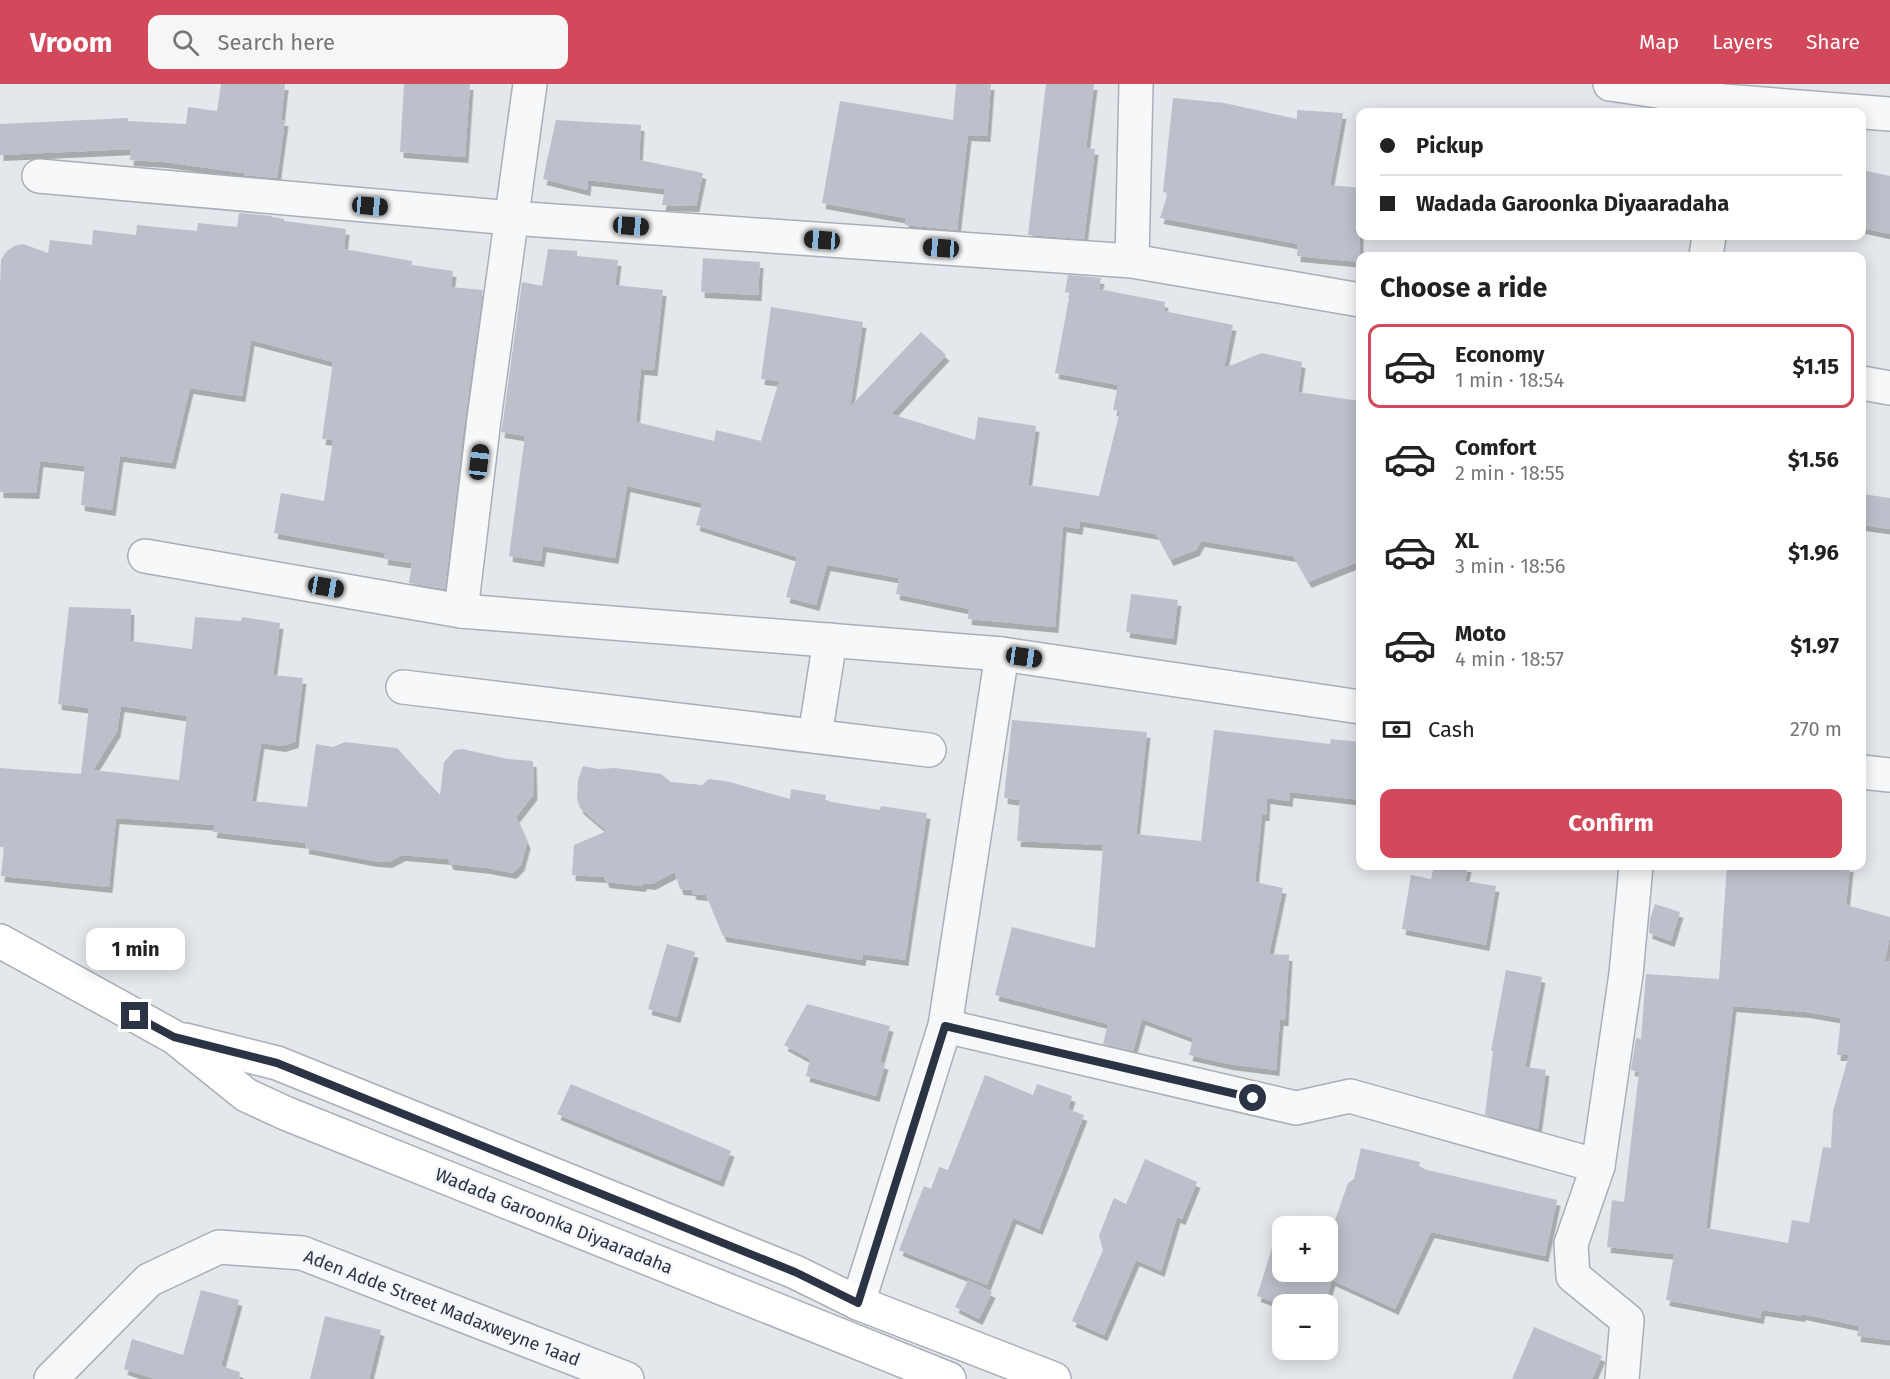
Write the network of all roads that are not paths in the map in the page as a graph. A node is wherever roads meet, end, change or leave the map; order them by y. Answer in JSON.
{"nodes":[{"id":1,"x":530,"y":84,"type":"edge"},
{"id":2,"x":1136,"y":84,"type":"edge"},
{"id":3,"x":1610,"y":84,"type":"edge"},
{"id":4,"x":1725,"y":99,"type":"edge"},
{"id":5,"x":1824,"y":108,"type":"edge"},
{"id":6,"x":1866,"y":112,"type":"edge"},
{"id":7,"x":1890,"y":114,"type":"edge"},
{"id":8,"x":39,"y":176,"type":"dead end"},
{"id":9,"x":512,"y":218,"type":"junction"},
{"id":10,"x":1132,"y":261,"type":"junction"},
{"id":11,"x":1356,"y":299,"type":"edge"},
{"id":12,"x":1866,"y":384,"type":"edge"},
{"id":13,"x":1890,"y":388,"type":"edge"},
{"id":14,"x":145,"y":556,"type":"dead end"},
{"id":15,"x":461,"y":611,"type":"junction"},
{"id":16,"x":830,"y":640,"type":"junction"},
{"id":17,"x":1002,"y":654,"type":"junction"},
{"id":18,"x":403,"y":687,"type":"dead end"},
{"id":19,"x":1356,"y":706,"type":"edge"},
{"id":20,"x":815,"y":736,"type":"junction"},
{"id":21,"x":929,"y":750,"type":"dead end"},
{"id":22,"x":1866,"y":772,"type":"edge"},
{"id":23,"x":1890,"y":775,"type":"edge"},
{"id":24,"x":1636,"y":870,"type":"edge"},
{"id":25,"x":0,"y":941,"type":"edge"},
{"id":26,"x":945,"y":1026,"type":"junction"},
{"id":27,"x":174,"y":1037,"type":"junction"},
{"id":28,"x":1598,"y":1166,"type":"junction"},
{"id":29,"x":858,"y":1303,"type":"junction"},
{"id":30,"x":51,"y":1379,"type":"edge"},
{"id":31,"x":627,"y":1379,"type":"edge"},
{"id":32,"x":949,"y":1379,"type":"edge"},
{"id":33,"x":1054,"y":1379,"type":"edge"},
{"id":34,"x":1622,"y":1379,"type":"edge"}],
"edges":[{"from":1,"to":9,"type":"street"},
{"from":2,"to":10,"type":"street"},
{"from":3,"to":4,"type":"street"},
{"from":4,"to":5,"type":"street"},
{"from":6,"to":7,"type":"street"},
{"from":8,"to":9,"type":"street"},
{"from":9,"to":10,"type":"street"},
{"from":9,"to":15,"type":"street"},
{"from":10,"to":11,"type":"street"},
{"from":12,"to":13,"type":"street"},
{"from":14,"to":15,"type":"street"},
{"from":15,"to":16,"type":"street"},
{"from":16,"to":17,"type":"street"},
{"from":16,"to":20,"type":"street"},
{"from":17,"to":19,"type":"street"},
{"from":17,"to":26,"type":"street"},
{"from":18,"to":20,"type":"street"},
{"from":20,"to":21,"type":"street"},
{"from":22,"to":23,"type":"street"},
{"from":24,"to":28,"type":"street"},
{"from":25,"to":27,"type":"main road","name":"Wadada Garoonka Diyaaradaha"},
{"from":26,"to":28,"type":"street"},
{"from":26,"to":29,"type":"street"},
{"from":27,"to":29,"type":"main road","name":"Wadada Garoonka Diyaaradaha"},
{"from":27,"to":32,"type":"main road","name":"Wadada Garoonka Diyaaradaha"},
{"from":28,"to":34,"type":"street"},
{"from":29,"to":33,"type":"main road","name":"Wadada Garoonka Diyaaradaha"},
{"from":30,"to":31,"type":"street","name":"Aden Adde Street Madaxweyne 1aad"}]}
